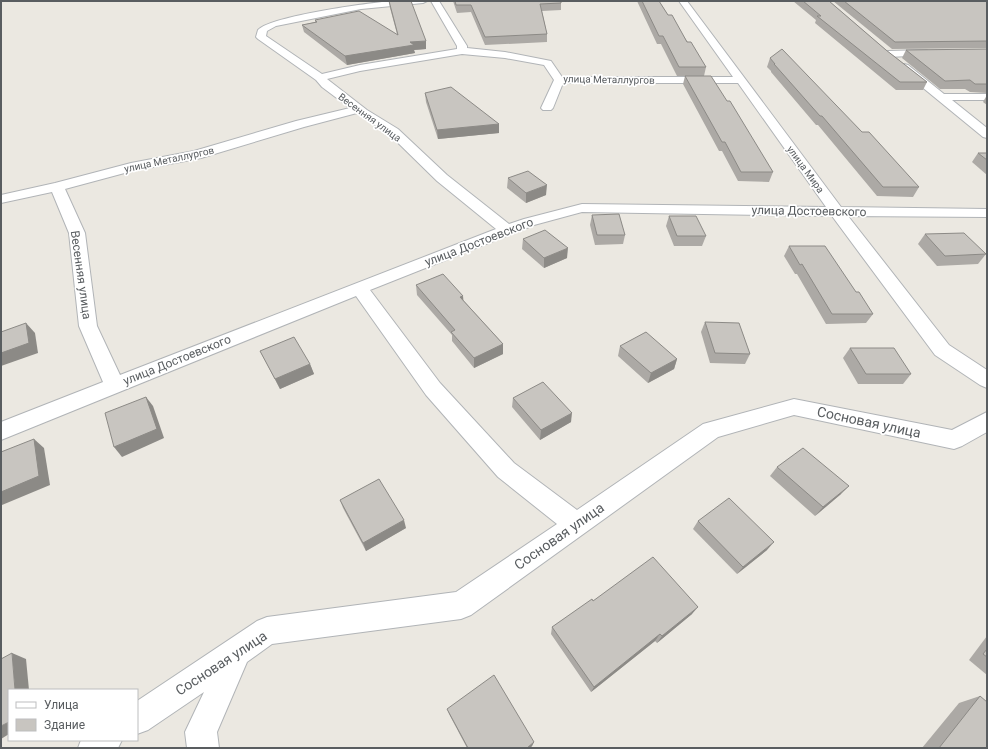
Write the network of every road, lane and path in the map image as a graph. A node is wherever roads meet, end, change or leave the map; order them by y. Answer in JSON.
{"nodes":[{"id":1,"x":423,"y":1,"type":"edge"},
{"id":2,"x":435,"y":1,"type":"edge"},
{"id":3,"x":683,"y":1,"type":"edge"},
{"id":4,"x":462,"y":51,"type":"junction"},
{"id":5,"x":934,"y":53,"type":"edge"},
{"id":6,"x":320,"y":78,"type":"junction"},
{"id":7,"x":559,"y":80,"type":"junction"},
{"id":8,"x":741,"y":80,"type":"junction"},
{"id":9,"x":940,"y":97,"type":"junction"},
{"id":10,"x":987,"y":97,"type":"edge"},
{"id":11,"x":547,"y":108,"type":"dead end"},
{"id":12,"x":359,"y":109,"type":"junction"},
{"id":13,"x":987,"y":134,"type":"edge"},
{"id":14,"x":57,"y":187,"type":"junction"},
{"id":15,"x":1,"y":199,"type":"edge"},
{"id":16,"x":837,"y":212,"type":"junction"},
{"id":17,"x":987,"y":213,"type":"edge"},
{"id":18,"x":508,"y":230,"type":"junction"},
{"id":19,"x":359,"y":288,"type":"junction"},
{"id":20,"x":987,"y":380,"type":"edge"},
{"id":21,"x":115,"y":384,"type":"junction"},
{"id":22,"x":987,"y":421,"type":"edge"},
{"id":23,"x":1,"y":431,"type":"edge"},
{"id":24,"x":576,"y":524,"type":"junction"},
{"id":25,"x":237,"y":651,"type":"junction"},
{"id":26,"x":138,"y":718,"type":"edge"},
{"id":27,"x":104,"y":741,"type":"edge"},
{"id":28,"x":94,"y":748,"type":"edge"},
{"id":29,"x":203,"y":748,"type":"edge"}],
"edges":[{"from":1,"to":6,"type":"street","name":"Весенняя улица"},
{"from":2,"to":4,"type":"street"},
{"from":3,"to":8,"type":"street","name":"улица Мира"},
{"from":4,"to":6,"type":"street","name":"улица Металлургов"},
{"from":4,"to":7,"type":"street","name":"улица Металлургов"},
{"from":5,"to":9,"type":"street"},
{"from":6,"to":12,"type":"street","name":"Весенняя улица"},
{"from":7,"to":8,"type":"street","name":"улица Металлургов"},
{"from":7,"to":11,"type":"street"},
{"from":8,"to":16,"type":"street","name":"улица Мира"},
{"from":9,"to":10,"type":"street"},
{"from":9,"to":13,"type":"street"},
{"from":12,"to":14,"type":"street","name":"улица Металлургов"},
{"from":12,"to":18,"type":"street","name":"Весенняя улица"},
{"from":14,"to":15,"type":"street","name":"улица Металлургов"},
{"from":14,"to":21,"type":"street","name":"Весенняя улица"},
{"from":16,"to":17,"type":"street","name":"улица Достоевского"},
{"from":16,"to":18,"type":"street","name":"улица Достоевского"},
{"from":16,"to":20,"type":"street","name":"улица Мира"},
{"from":18,"to":19,"type":"street","name":"улица Достоевского"},
{"from":19,"to":21,"type":"street","name":"улица Достоевского"},
{"from":19,"to":24,"type":"street"},
{"from":21,"to":23,"type":"street","name":"улица Достоевского"},
{"from":22,"to":24,"type":"street","name":"Сосновая улица"},
{"from":24,"to":25,"type":"street","name":"Сосновая улица"},
{"from":25,"to":26,"type":"street","name":"Сосновая улица"},
{"from":25,"to":29,"type":"street"},
{"from":27,"to":28,"type":"street"}]}
